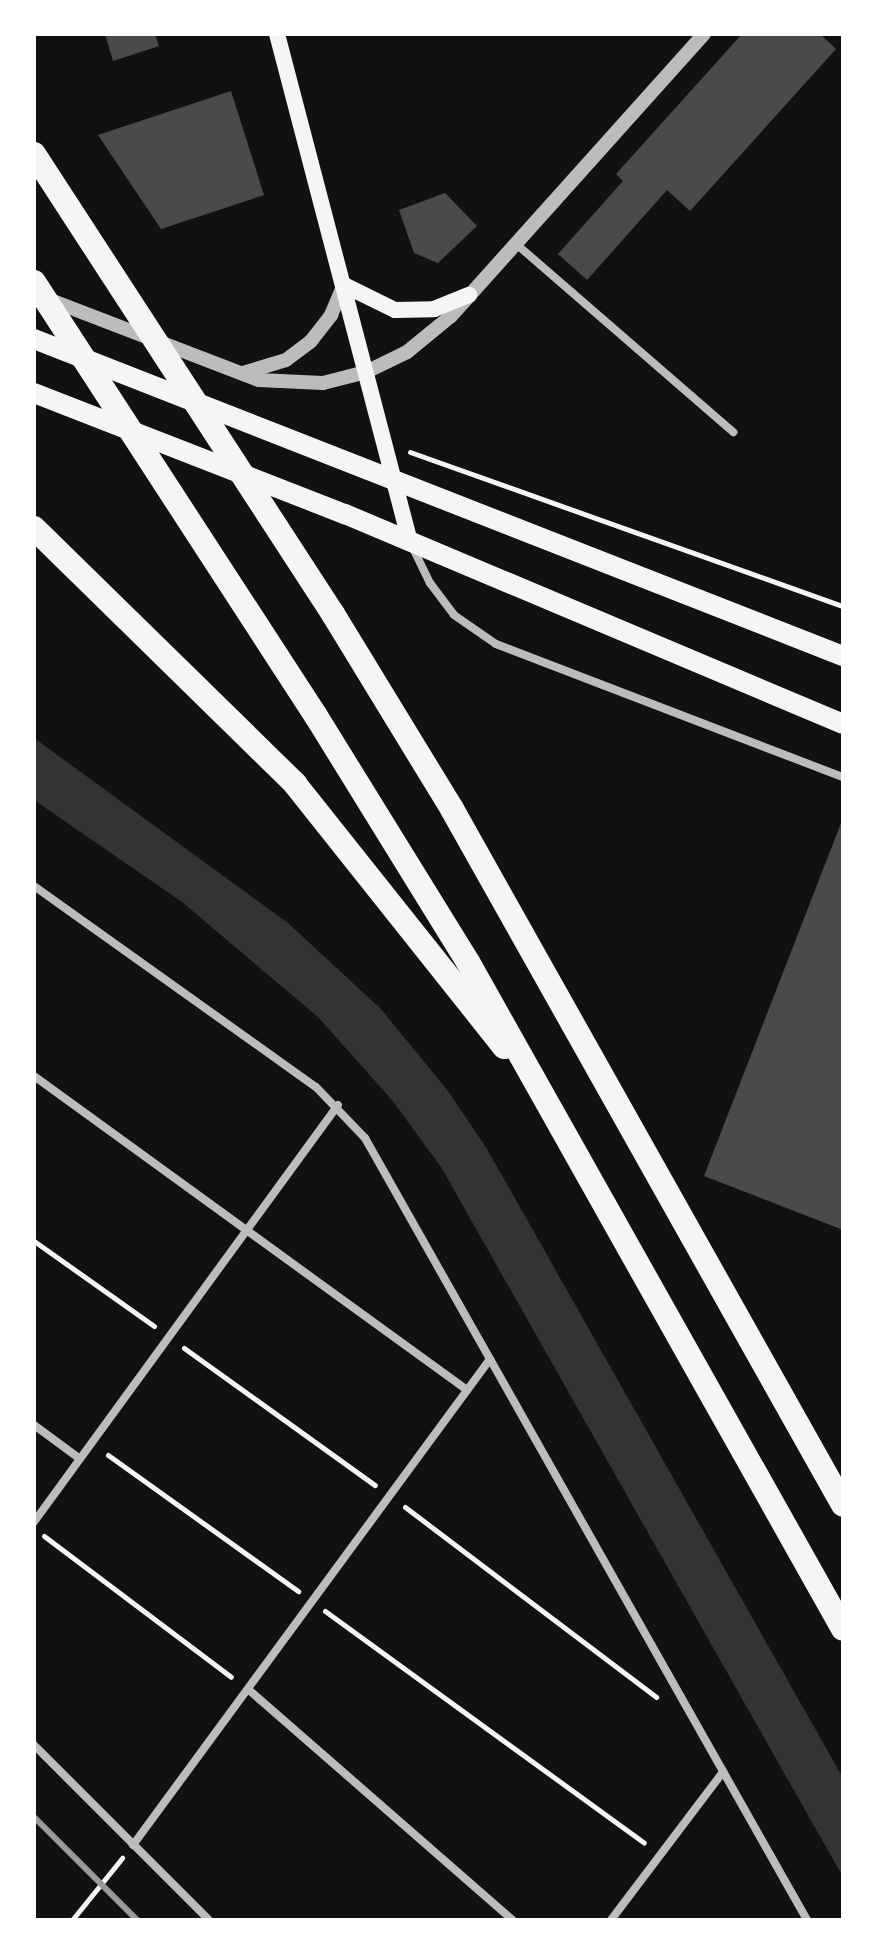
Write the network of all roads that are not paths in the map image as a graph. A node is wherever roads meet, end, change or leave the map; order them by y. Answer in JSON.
{"nodes":[{"id":1,"x":277,"y":34,"type":"edge"},
{"id":2,"x":704,"y":34,"type":"edge"},
{"id":3,"x":34,"y":154,"type":"edge"},
{"id":4,"x":515,"y":243,"type":"junction"},
{"id":5,"x":34,"y":282,"type":"edge"},
{"id":6,"x":344,"y":285,"type":"junction"},
{"id":7,"x":34,"y":293,"type":"edge"},
{"id":8,"x":469,"y":295,"type":"junction"},
{"id":9,"x":34,"y":339,"type":"edge"},
{"id":10,"x":366,"y":372,"type":"junction"},
{"id":11,"x":239,"y":374,"type":"junction"},
{"id":12,"x":34,"y":393,"type":"edge"},
{"id":13,"x":733,"y":432,"type":"dead end"},
{"id":14,"x":394,"y":482,"type":"junction"},
{"id":15,"x":34,"y":528,"type":"edge"},
{"id":16,"x":410,"y":542,"type":"junction"},
{"id":17,"x":843,"y":656,"type":"edge"},
{"id":18,"x":843,"y":724,"type":"edge"},
{"id":19,"x":843,"y":777,"type":"edge"},
{"id":20,"x":34,"y":886,"type":"edge"},
{"id":21,"x":34,"y":1076,"type":"edge"},
{"id":22,"x":538,"y":1084,"type":"junction"},
{"id":23,"x":338,"y":1105,"type":"junction"},
{"id":24,"x":246,"y":1230,"type":"junction"},
{"id":25,"x":490,"y":1359,"type":"junction"},
{"id":26,"x":467,"y":1390,"type":"junction"},
{"id":27,"x":34,"y":1425,"type":"edge"},
{"id":28,"x":79,"y":1458,"type":"junction"},
{"id":29,"x":843,"y":1505,"type":"edge"},
{"id":30,"x":34,"y":1522,"type":"edge"},
{"id":31,"x":843,"y":1629,"type":"edge"},
{"id":32,"x":249,"y":1690,"type":"junction"},
{"id":33,"x":34,"y":1745,"type":"edge"},
{"id":34,"x":723,"y":1772,"type":"junction"},
{"id":35,"x":133,"y":1845,"type":"junction"},
{"id":36,"x":209,"y":1920,"type":"edge"},
{"id":37,"x":513,"y":1920,"type":"edge"},
{"id":38,"x":611,"y":1920,"type":"edge"},
{"id":39,"x":807,"y":1920,"type":"edge"}],
"edges":[{"from":1,"to":6,"type":"main road"},
{"from":2,"to":4,"type":"street"},
{"from":3,"to":29,"type":"highway"},
{"from":4,"to":8,"type":"street"},
{"from":4,"to":13,"type":"street"},
{"from":5,"to":22,"type":"highway"},
{"from":6,"to":8,"type":"main road"},
{"from":6,"to":10,"type":"main road"},
{"from":6,"to":11,"type":"street"},
{"from":7,"to":11,"type":"street"},
{"from":8,"to":10,"type":"street"},
{"from":9,"to":14,"type":"main road"},
{"from":10,"to":11,"type":"street"},
{"from":10,"to":14,"type":"main road"},
{"from":12,"to":16,"type":"main road"},
{"from":14,"to":16,"type":"main road"},
{"from":14,"to":17,"type":"main road"},
{"from":15,"to":22,"type":"highway"},
{"from":16,"to":18,"type":"main road"},
{"from":16,"to":19,"type":"street"},
{"from":20,"to":23,"type":"street"},
{"from":21,"to":24,"type":"street"},
{"from":22,"to":31,"type":"highway"},
{"from":23,"to":24,"type":"street"},
{"from":23,"to":25,"type":"street"},
{"from":24,"to":26,"type":"street"},
{"from":24,"to":28,"type":"street"},
{"from":25,"to":26,"type":"street"},
{"from":25,"to":34,"type":"street"},
{"from":26,"to":32,"type":"street"},
{"from":27,"to":28,"type":"street"},
{"from":28,"to":30,"type":"street"},
{"from":32,"to":35,"type":"street"},
{"from":32,"to":37,"type":"street"},
{"from":33,"to":35,"type":"street"},
{"from":34,"to":38,"type":"street"},
{"from":34,"to":39,"type":"street"},
{"from":35,"to":36,"type":"street"}]}
